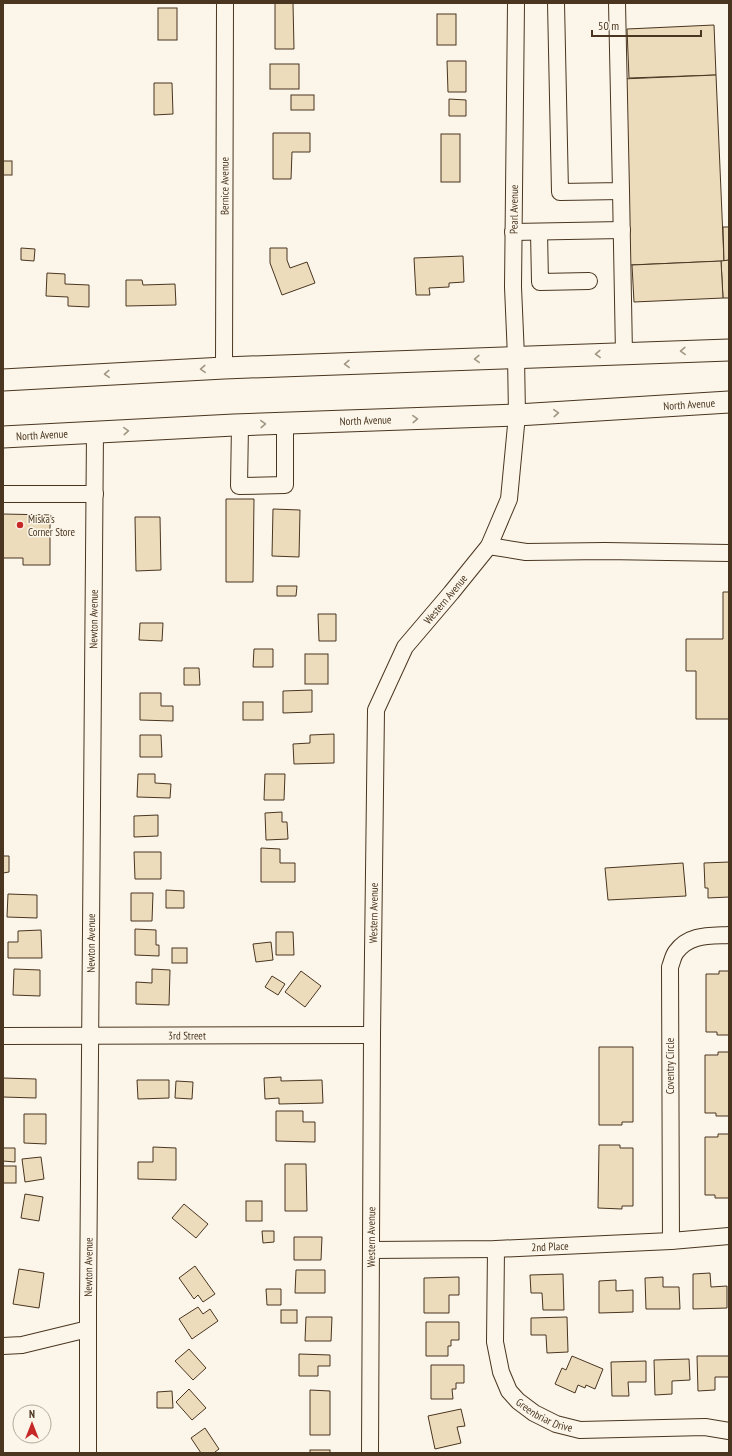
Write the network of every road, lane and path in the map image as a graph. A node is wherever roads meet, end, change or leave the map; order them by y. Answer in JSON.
{"nodes":[{"id":1,"x":225,"y":3,"type":"edge"},
{"id":2,"x":516,"y":3,"type":"edge"},
{"id":3,"x":556,"y":3,"type":"edge"},
{"id":4,"x":617,"y":3,"type":"edge"},
{"id":5,"x":621,"y":191,"type":"junction"},
{"id":6,"x":622,"y":230,"type":"junction"},
{"id":7,"x":513,"y":232,"type":"junction"},
{"id":8,"x":539,"y":232,"type":"junction"},
{"id":9,"x":590,"y":281,"type":"dead end"},
{"id":10,"x":729,"y":350,"type":"edge"},
{"id":11,"x":624,"y":354,"type":"junction"},
{"id":12,"x":516,"y":357,"type":"junction"},
{"id":13,"x":224,"y":368,"type":"junction"},
{"id":14,"x":3,"y":380,"type":"edge"},
{"id":15,"x":729,"y":402,"type":"edge"},
{"id":16,"x":517,"y":415,"type":"junction"},
{"id":17,"x":285,"y":424,"type":"junction"},
{"id":18,"x":240,"y":425,"type":"junction"},
{"id":19,"x":95,"y":432,"type":"junction"},
{"id":20,"x":3,"y":437,"type":"edge"},
{"id":21,"x":3,"y":494,"type":"edge"},
{"id":22,"x":95,"y":494,"type":"junction"},
{"id":23,"x":489,"y":546,"type":"junction"},
{"id":24,"x":729,"y":553,"type":"edge"},
{"id":25,"x":729,"y":936,"type":"edge"},
{"id":26,"x":372,"y":1035,"type":"junction"},
{"id":27,"x":3,"y":1036,"type":"edge"},
{"id":28,"x":91,"y":1037,"type":"junction"},
{"id":29,"x":729,"y":1236,"type":"edge"},
{"id":30,"x":671,"y":1241,"type":"junction"},
{"id":31,"x":496,"y":1249,"type":"junction"},
{"id":32,"x":372,"y":1250,"type":"junction"},
{"id":33,"x":88,"y":1329,"type":"junction"},
{"id":34,"x":3,"y":1346,"type":"edge"},
{"id":35,"x":729,"y":1431,"type":"edge"},
{"id":36,"x":88,"y":1453,"type":"edge"},
{"id":37,"x":370,"y":1453,"type":"edge"}],
"edges":[{"from":1,"to":13,"type":"street","name":"Bernice Avenue"},
{"from":2,"to":7,"type":"street","name":"Pearl Avenue"},
{"from":3,"to":5,"type":"street"},
{"from":4,"to":5,"type":"street"},
{"from":5,"to":6,"type":"street"},
{"from":6,"to":8,"type":"street"},
{"from":6,"to":11,"type":"street"},
{"from":7,"to":8,"type":"street"},
{"from":7,"to":12,"type":"street","name":"Pearl Avenue"},
{"from":8,"to":9,"type":"street"},
{"from":10,"to":11,"type":"main road","one_way":true},
{"from":11,"to":12,"type":"main road","one_way":true},
{"from":12,"to":13,"type":"main road","one_way":true},
{"from":12,"to":16,"type":"street","name":"Pearl Avenue"},
{"from":13,"to":14,"type":"main road","one_way":true},
{"from":16,"to":15,"type":"main road","name":"North Avenue","one_way":true},
{"from":17,"to":16,"type":"main road","name":"North Avenue","one_way":true},
{"from":16,"to":23,"type":"street","name":"Western Avenue"},
{"from":18,"to":17,"type":"main road","name":"North Avenue","one_way":true},
{"from":17,"to":18,"type":"street"},
{"from":19,"to":18,"type":"main road","name":"North Avenue","one_way":true},
{"from":19,"to":20,"type":"main road","name":"North Avenue"},
{"from":19,"to":22,"type":"street","name":"Newton Avenue"},
{"from":21,"to":22,"type":"street"},
{"from":22,"to":28,"type":"street","name":"Newton Avenue"},
{"from":23,"to":24,"type":"street"},
{"from":23,"to":26,"type":"street","name":"Western Avenue"},
{"from":25,"to":30,"type":"street","name":"Coventry Circle"},
{"from":26,"to":28,"type":"street","name":"3rd Street"},
{"from":26,"to":32,"type":"street","name":"Western Avenue"},
{"from":27,"to":28,"type":"street","name":"3rd Street"},
{"from":28,"to":33,"type":"street","name":"Newton Avenue"},
{"from":29,"to":30,"type":"street","name":"2nd Place"},
{"from":30,"to":31,"type":"street","name":"2nd Place"},
{"from":31,"to":32,"type":"street","name":"2nd Place"},
{"from":31,"to":35,"type":"street","name":"Greenbriar Drive"},
{"from":32,"to":37,"type":"street","name":"Western Avenue"},
{"from":33,"to":34,"type":"street"},
{"from":33,"to":36,"type":"street","name":"Newton Avenue"}]}
